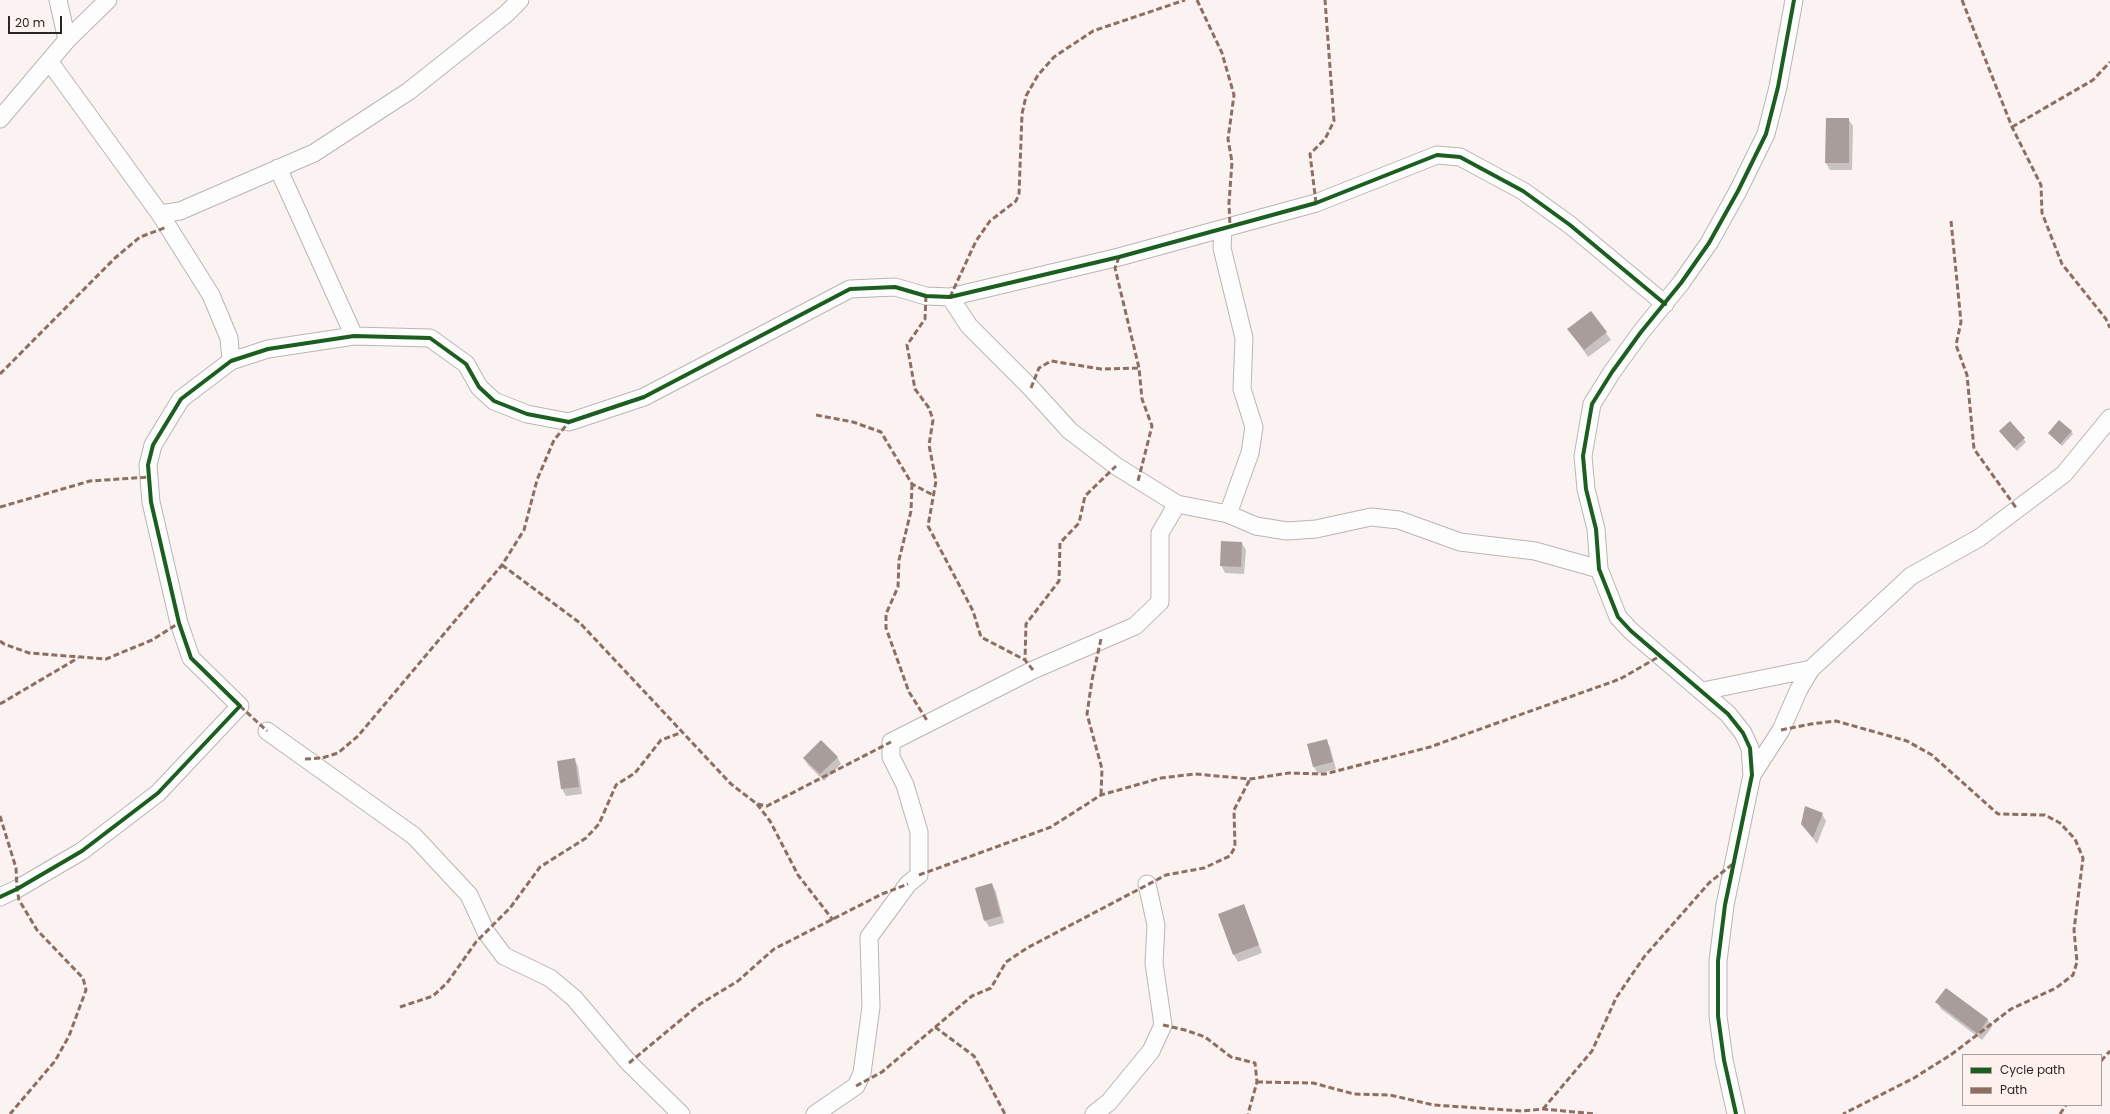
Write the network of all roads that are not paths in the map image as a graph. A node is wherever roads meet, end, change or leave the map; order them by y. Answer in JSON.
{"nodes":[{"id":1,"x":58,"y":0,"type":"edge"},
{"id":2,"x":108,"y":0,"type":"edge"},
{"id":3,"x":520,"y":0,"type":"edge"},
{"id":4,"x":1794,"y":0,"type":"edge"},
{"id":5,"x":67,"y":40,"type":"junction"},
{"id":6,"x":48,"y":61,"type":"junction"},
{"id":7,"x":0,"y":119,"type":"edge"},
{"id":8,"x":278,"y":168,"type":"junction"},
{"id":9,"x":160,"y":214,"type":"junction"},
{"id":10,"x":1223,"y":229,"type":"junction"},
{"id":11,"x":950,"y":297,"type":"junction"},
{"id":12,"x":1665,"y":304,"type":"junction"},
{"id":13,"x":354,"y":336,"type":"junction"},
{"id":14,"x":231,"y":361,"type":"junction"},
{"id":15,"x":2110,"y":418,"type":"edge"},
{"id":16,"x":1177,"y":504,"type":"junction"},
{"id":17,"x":1228,"y":514,"type":"junction"},
{"id":18,"x":1600,"y":569,"type":"junction"},
{"id":19,"x":1811,"y":670,"type":"junction"},
{"id":20,"x":1703,"y":691,"type":"junction"},
{"id":21,"x":267,"y":731,"type":"dead end"},
{"id":22,"x":1752,"y":775,"type":"junction"},
{"id":23,"x":1147,"y":884,"type":"dead end"},
{"id":24,"x":0,"y":897,"type":"edge"},
{"id":25,"x":681,"y":1114,"type":"edge"},
{"id":26,"x":815,"y":1114,"type":"edge"},
{"id":27,"x":1094,"y":1114,"type":"edge"},
{"id":28,"x":1736,"y":1114,"type":"edge"}],
"edges":[{"from":1,"to":5,"type":"street"},
{"from":2,"to":5,"type":"street"},
{"from":3,"to":8,"type":"street"},
{"from":4,"to":12,"type":"street"},
{"from":5,"to":6,"type":"street"},
{"from":6,"to":7,"type":"street"},
{"from":6,"to":9,"type":"street"},
{"from":8,"to":9,"type":"street"},
{"from":8,"to":13,"type":"street"},
{"from":9,"to":14,"type":"street"},
{"from":10,"to":11,"type":"street"},
{"from":10,"to":12,"type":"street"},
{"from":10,"to":17,"type":"street"},
{"from":11,"to":13,"type":"street"},
{"from":11,"to":16,"type":"street"},
{"from":12,"to":18,"type":"street"},
{"from":13,"to":14,"type":"street"},
{"from":14,"to":24,"type":"street"},
{"from":15,"to":19,"type":"street"},
{"from":16,"to":17,"type":"street"},
{"from":16,"to":26,"type":"street"},
{"from":17,"to":18,"type":"street"},
{"from":18,"to":20,"type":"street"},
{"from":19,"to":20,"type":"street"},
{"from":19,"to":22,"type":"street"},
{"from":20,"to":22,"type":"street"},
{"from":21,"to":25,"type":"street"},
{"from":22,"to":28,"type":"street"},
{"from":23,"to":27,"type":"street"}]}
